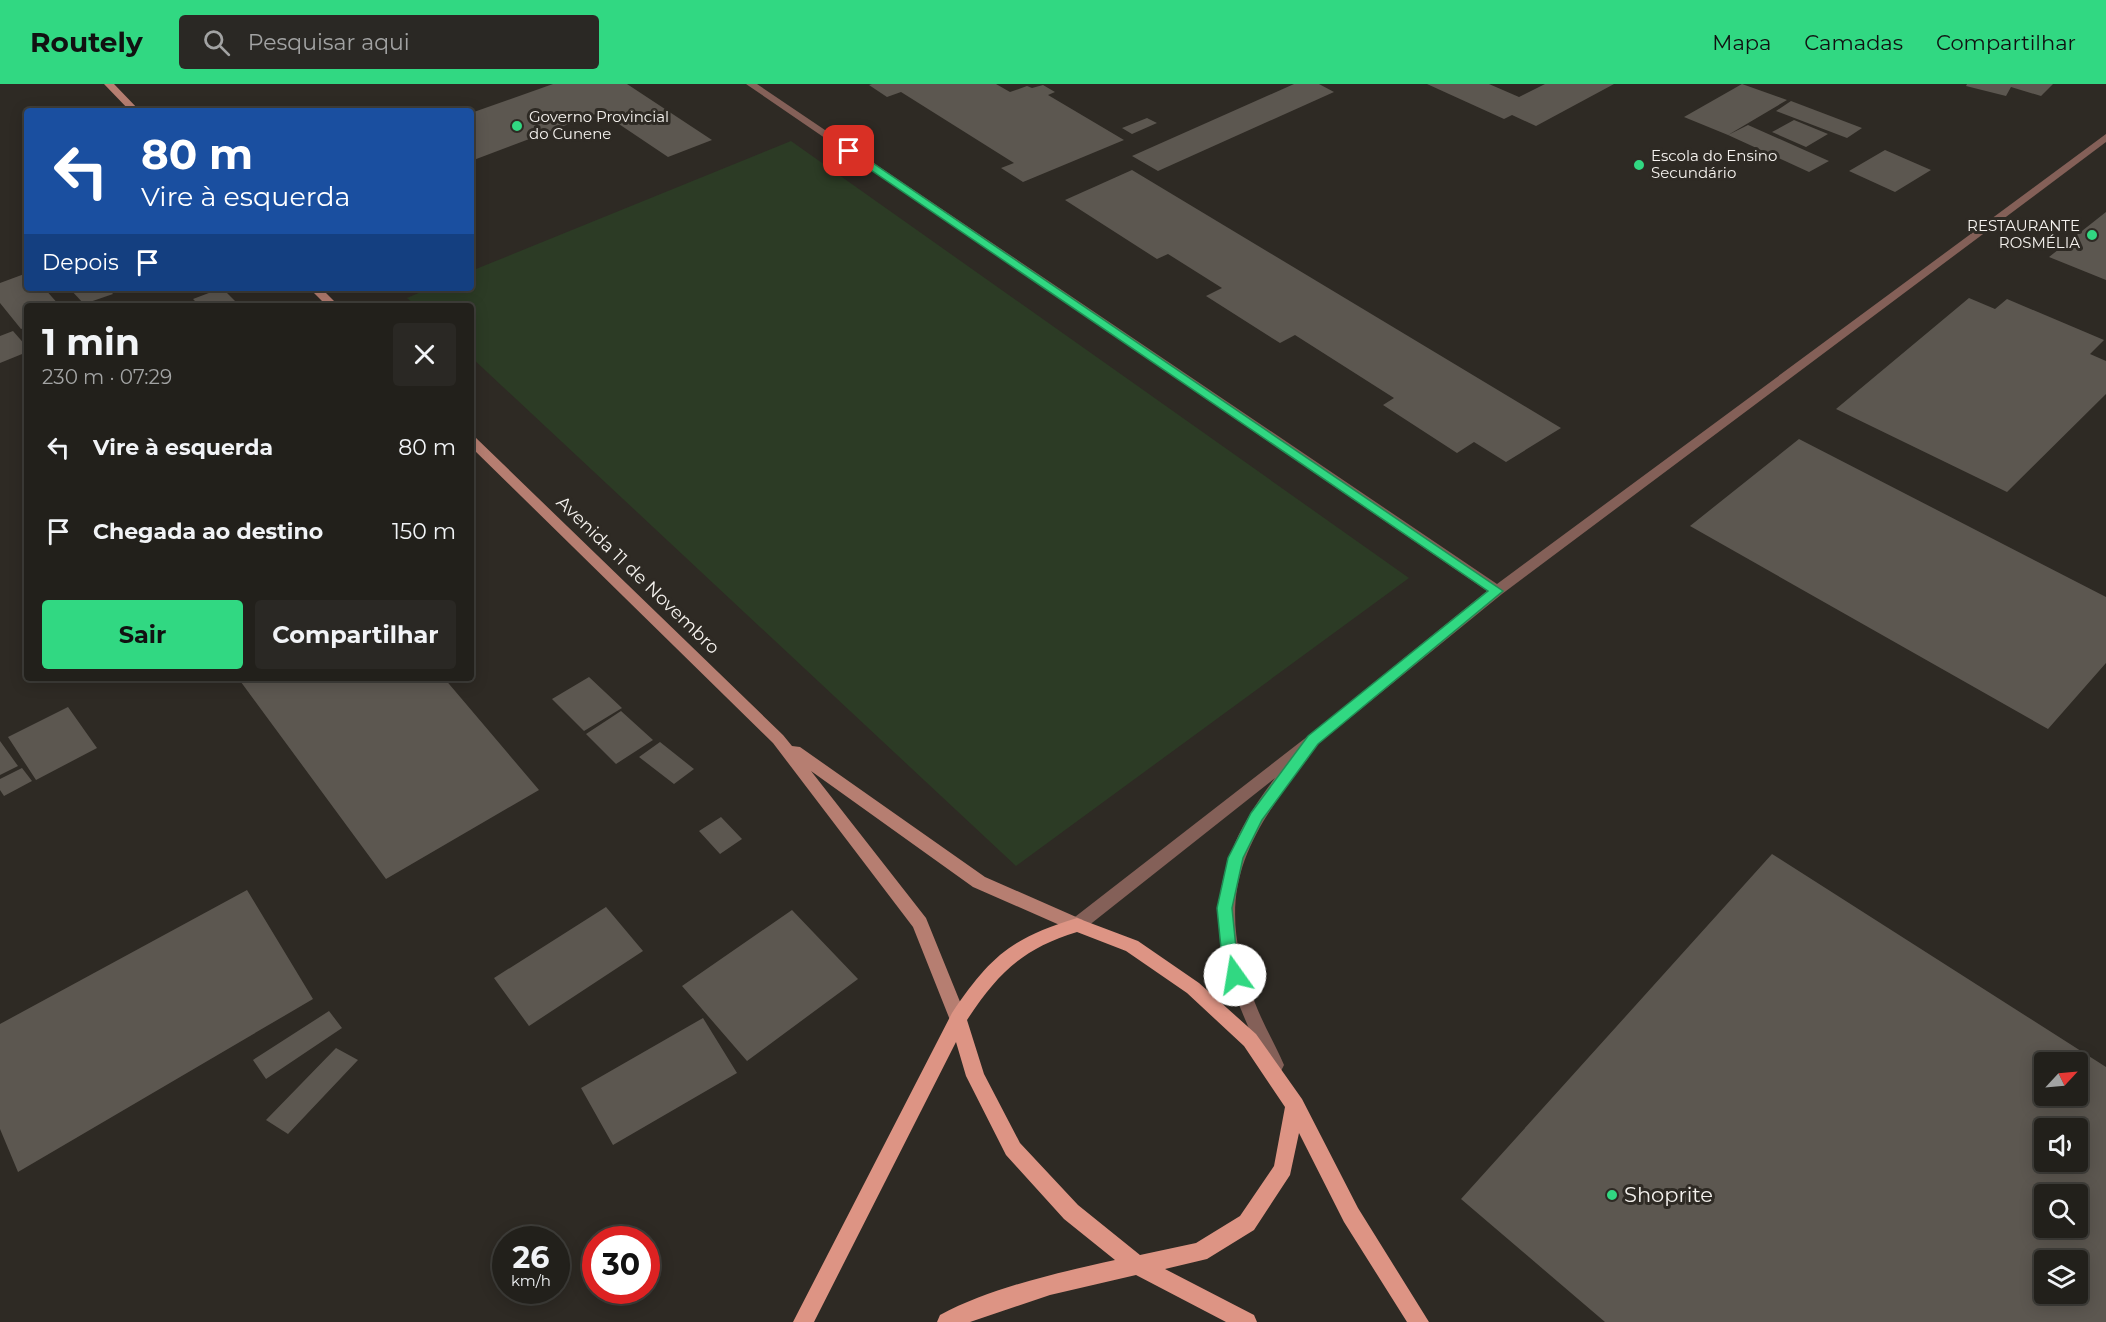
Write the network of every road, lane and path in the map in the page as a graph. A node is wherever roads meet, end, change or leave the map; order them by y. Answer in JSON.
{"nodes":[{"id":1,"x":109,"y":84,"type":"edge"},
{"id":2,"x":751,"y":84,"type":"edge"},
{"id":3,"x":132,"y":108,"type":"edge"},
{"id":4,"x":2106,"y":137,"type":"edge"},
{"id":5,"x":318,"y":291,"type":"edge"},
{"id":6,"x":330,"y":303,"type":"edge"},
{"id":7,"x":474,"y":443,"type":"edge"},
{"id":8,"x":1497,"y":591,"type":"junction"},
{"id":9,"x":778,"y":739,"type":"junction"},
{"id":10,"x":1313,"y":740,"type":"junction"},
{"id":11,"x":1077,"y":925,"type":"junction"},
{"id":12,"x":958,"y":1019,"type":"junction"},
{"id":13,"x":1295,"y":1105,"type":"junction"},
{"id":14,"x":1137,"y":1265,"type":"junction"},
{"id":15,"x":803,"y":1322,"type":"edge"},
{"id":16,"x":947,"y":1322,"type":"edge"},
{"id":17,"x":1247,"y":1322,"type":"edge"},
{"id":18,"x":1419,"y":1322,"type":"edge"}],
"edges":[{"from":1,"to":3,"type":"main road"},
{"from":2,"to":8,"type":"street"},
{"from":4,"to":8,"type":"street"},
{"from":5,"to":6,"type":"main road"},
{"from":7,"to":9,"type":"main road","name":"Avenida 11 de Novembro"},
{"from":8,"to":10,"type":"street"},
{"from":9,"to":11,"type":"main road","name":"Avenida 11 de Novembro"},
{"from":9,"to":12,"type":"main road","name":"Avenida 11 de Novembro"},
{"from":10,"to":11,"type":"street"},
{"from":10,"to":13,"type":"street"},
{"from":11,"to":12,"type":"main road"},
{"from":11,"to":13,"type":"main road"},
{"from":12,"to":14,"type":"main road"},
{"from":12,"to":15,"type":"main road"},
{"from":13,"to":14,"type":"main road"},
{"from":13,"to":18,"type":"main road"},
{"from":14,"to":16,"type":"main road"},
{"from":14,"to":17,"type":"main road"}]}
